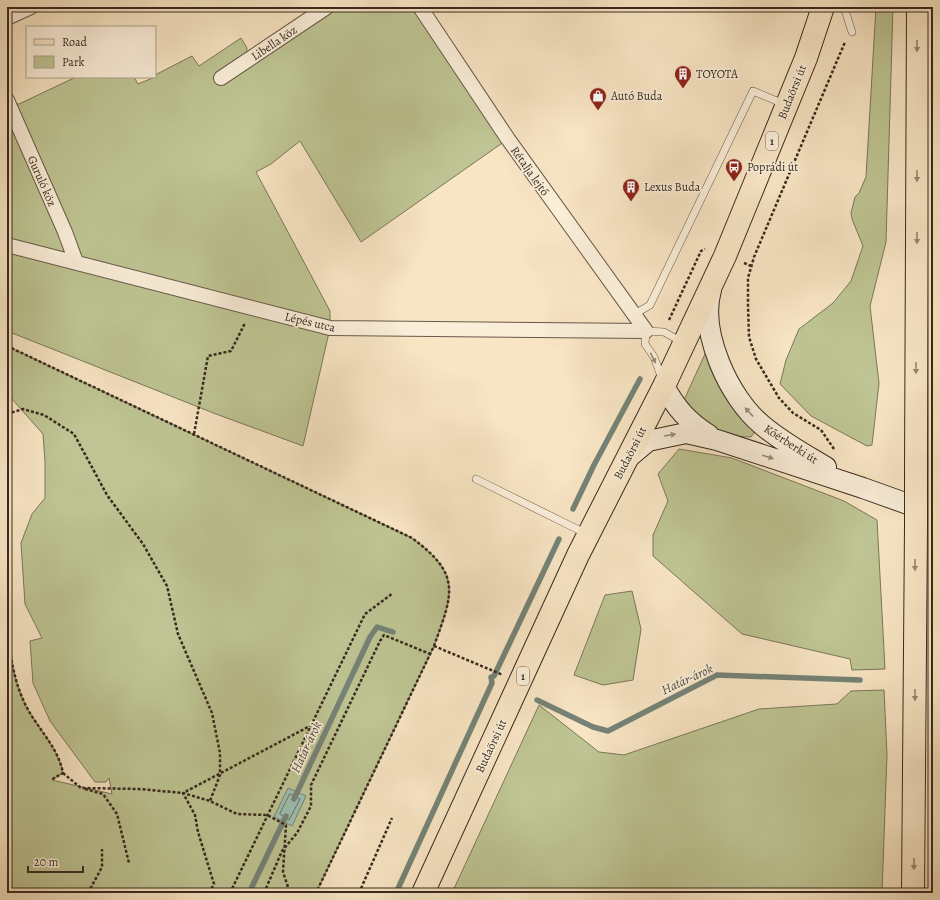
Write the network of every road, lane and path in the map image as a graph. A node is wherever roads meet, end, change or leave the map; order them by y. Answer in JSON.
{"nodes":[{"id":1,"x":31,"y":7,"type":"edge"},
{"id":2,"x":327,"y":7,"type":"edge"},
{"id":3,"x":420,"y":7,"type":"edge"},
{"id":4,"x":823,"y":7,"type":"edge"},
{"id":5,"x":844,"y":7,"type":"edge"},
{"id":6,"x":918,"y":7,"type":"edge"},
{"id":7,"x":7,"y":18,"type":"edge"},
{"id":8,"x":851,"y":29,"type":"joint"},
{"id":9,"x":221,"y":78,"type":"dead end"},
{"id":10,"x":7,"y":100,"type":"edge"},
{"id":11,"x":787,"y":105,"type":"junction"},
{"id":12,"x":7,"y":245,"type":"edge"},
{"id":13,"x":701,"y":251,"type":"dead end"},
{"id":14,"x":76,"y":262,"type":"junction"},
{"id":15,"x":717,"y":273,"type":"junction"},
{"id":16,"x":252,"y":308,"type":"junction"},
{"id":17,"x":633,"y":315,"type":"junction"},
{"id":18,"x":646,"y":331,"type":"junction"},
{"id":19,"x":664,"y":332,"type":"junction"},
{"id":20,"x":684,"y":343,"type":"junction"},
{"id":21,"x":7,"y":346,"type":"edge"},
{"id":22,"x":664,"y":386,"type":"junction"},
{"id":23,"x":7,"y":414,"type":"edge"},
{"id":24,"x":194,"y":434,"type":"junction"},
{"id":25,"x":718,"y":440,"type":"junction"},
{"id":26,"x":837,"y":453,"type":"dead end"},
{"id":27,"x":626,"y":461,"type":"junction"},
{"id":28,"x":476,"y":479,"type":"dead end"},
{"id":29,"x":863,"y":488,"type":"junction"},
{"id":30,"x":933,"y":513,"type":"edge"},
{"id":31,"x":589,"y":534,"type":"junction"},
{"id":32,"x":393,"y":593,"type":"dead end"},
{"id":33,"x":7,"y":625,"type":"edge"},
{"id":34,"x":434,"y":646,"type":"junction"},
{"id":35,"x":430,"y":654,"type":"junction"},
{"id":36,"x":508,"y":677,"type":"dead end"},
{"id":37,"x":310,"y":726,"type":"junction"},
{"id":38,"x":63,"y":772,"type":"junction"},
{"id":39,"x":220,"y":775,"type":"junction"},
{"id":40,"x":51,"y":780,"type":"dead end"},
{"id":41,"x":81,"y":788,"type":"junction"},
{"id":42,"x":182,"y":793,"type":"junction"},
{"id":43,"x":210,"y":801,"type":"junction"},
{"id":44,"x":267,"y":815,"type":"junction"},
{"id":45,"x":392,"y":818,"type":"dead end"},
{"id":46,"x":102,"y":849,"type":"dead end"},
{"id":47,"x":283,"y":849,"type":"junction"},
{"id":48,"x":129,"y":862,"type":"dead end"},
{"id":49,"x":88,"y":893,"type":"edge"},
{"id":50,"x":209,"y":893,"type":"edge"},
{"id":51,"x":230,"y":893,"type":"edge"},
{"id":52,"x":264,"y":893,"type":"edge"},
{"id":53,"x":290,"y":893,"type":"edge"},
{"id":54,"x":316,"y":893,"type":"edge"},
{"id":55,"x":359,"y":893,"type":"edge"},
{"id":56,"x":423,"y":893,"type":"edge"},
{"id":57,"x":913,"y":893,"type":"edge"}],
"edges":[{"from":1,"to":7,"type":"street"},
{"from":2,"to":9,"type":"street","name":"Libella köz"},
{"from":3,"to":17,"type":"street","name":"Rétalja lejtő"},
{"from":4,"to":11,"type":"main road","name":"Budaörsi út","number":"1"},
{"from":5,"to":8,"type":"lane"},
{"from":6,"to":57,"type":"main road","one_way":true,"bridge":true},
{"from":8,"to":26,"type":"path"},
{"from":10,"to":14,"type":"street","name":"Guruló köz"},
{"from":11,"to":15,"type":"main road","name":"Budaörsi út","number":"1"},
{"from":11,"to":17,"type":"lane"},
{"from":12,"to":14,"type":"street","name":"Lépés utca"},
{"from":13,"to":19,"type":"path"},
{"from":14,"to":16,"type":"street","name":"Lépés utca"},
{"from":15,"to":20,"type":"main road","name":"Budaörsi út","number":"1"},
{"from":29,"to":15,"type":"street","name":"Kőérberki út","one_way":true},
{"from":16,"to":18,"type":"street","name":"Lépés utca"},
{"from":16,"to":24,"type":"path"},
{"from":17,"to":18,"type":"street","name":"Rétalja lejtő"},
{"from":18,"to":19,"type":"lane"},
{"from":18,"to":22,"type":"lane","one_way":true},
{"from":19,"to":20,"type":"lane"},
{"from":20,"to":22,"type":"main road","name":"Budaörsi út","number":"1"},
{"from":21,"to":24,"type":"path"},
{"from":22,"to":25,"type":"street","name":"Kőérberki út"},
{"from":22,"to":27,"type":"main road","name":"Budaörsi út","number":"1"},
{"from":23,"to":39,"type":"path"},
{"from":24,"to":34,"type":"path"},
{"from":27,"to":25,"type":"street","name":"Kőérberki út","one_way":true},
{"from":25,"to":29,"type":"street","name":"Kőérberki út","one_way":true},
{"from":27,"to":31,"type":"main road","name":"Budaörsi út","number":"1"},
{"from":28,"to":31,"type":"lane"},
{"from":29,"to":30,"type":"street","name":"Kőérberki út"},
{"from":31,"to":56,"type":"main road","name":"Budaörsi út","number":"1"},
{"from":32,"to":37,"type":"path"},
{"from":33,"to":38,"type":"path"},
{"from":34,"to":35,"type":"path"},
{"from":34,"to":36,"type":"path"},
{"from":35,"to":47,"type":"path"},
{"from":35,"to":54,"type":"path"},
{"from":37,"to":39,"type":"path"},
{"from":37,"to":44,"type":"path"},
{"from":38,"to":40,"type":"path"},
{"from":38,"to":41,"type":"path"},
{"from":39,"to":42,"type":"path"},
{"from":39,"to":43,"type":"path"},
{"from":41,"to":42,"type":"path"},
{"from":41,"to":48,"type":"path"},
{"from":42,"to":43,"type":"path"},
{"from":42,"to":50,"type":"path"},
{"from":43,"to":44,"type":"path"},
{"from":44,"to":47,"type":"path"},
{"from":44,"to":51,"type":"path"},
{"from":45,"to":55,"type":"path"},
{"from":46,"to":49,"type":"path"},
{"from":47,"to":52,"type":"path"},
{"from":47,"to":53,"type":"path"}]}
